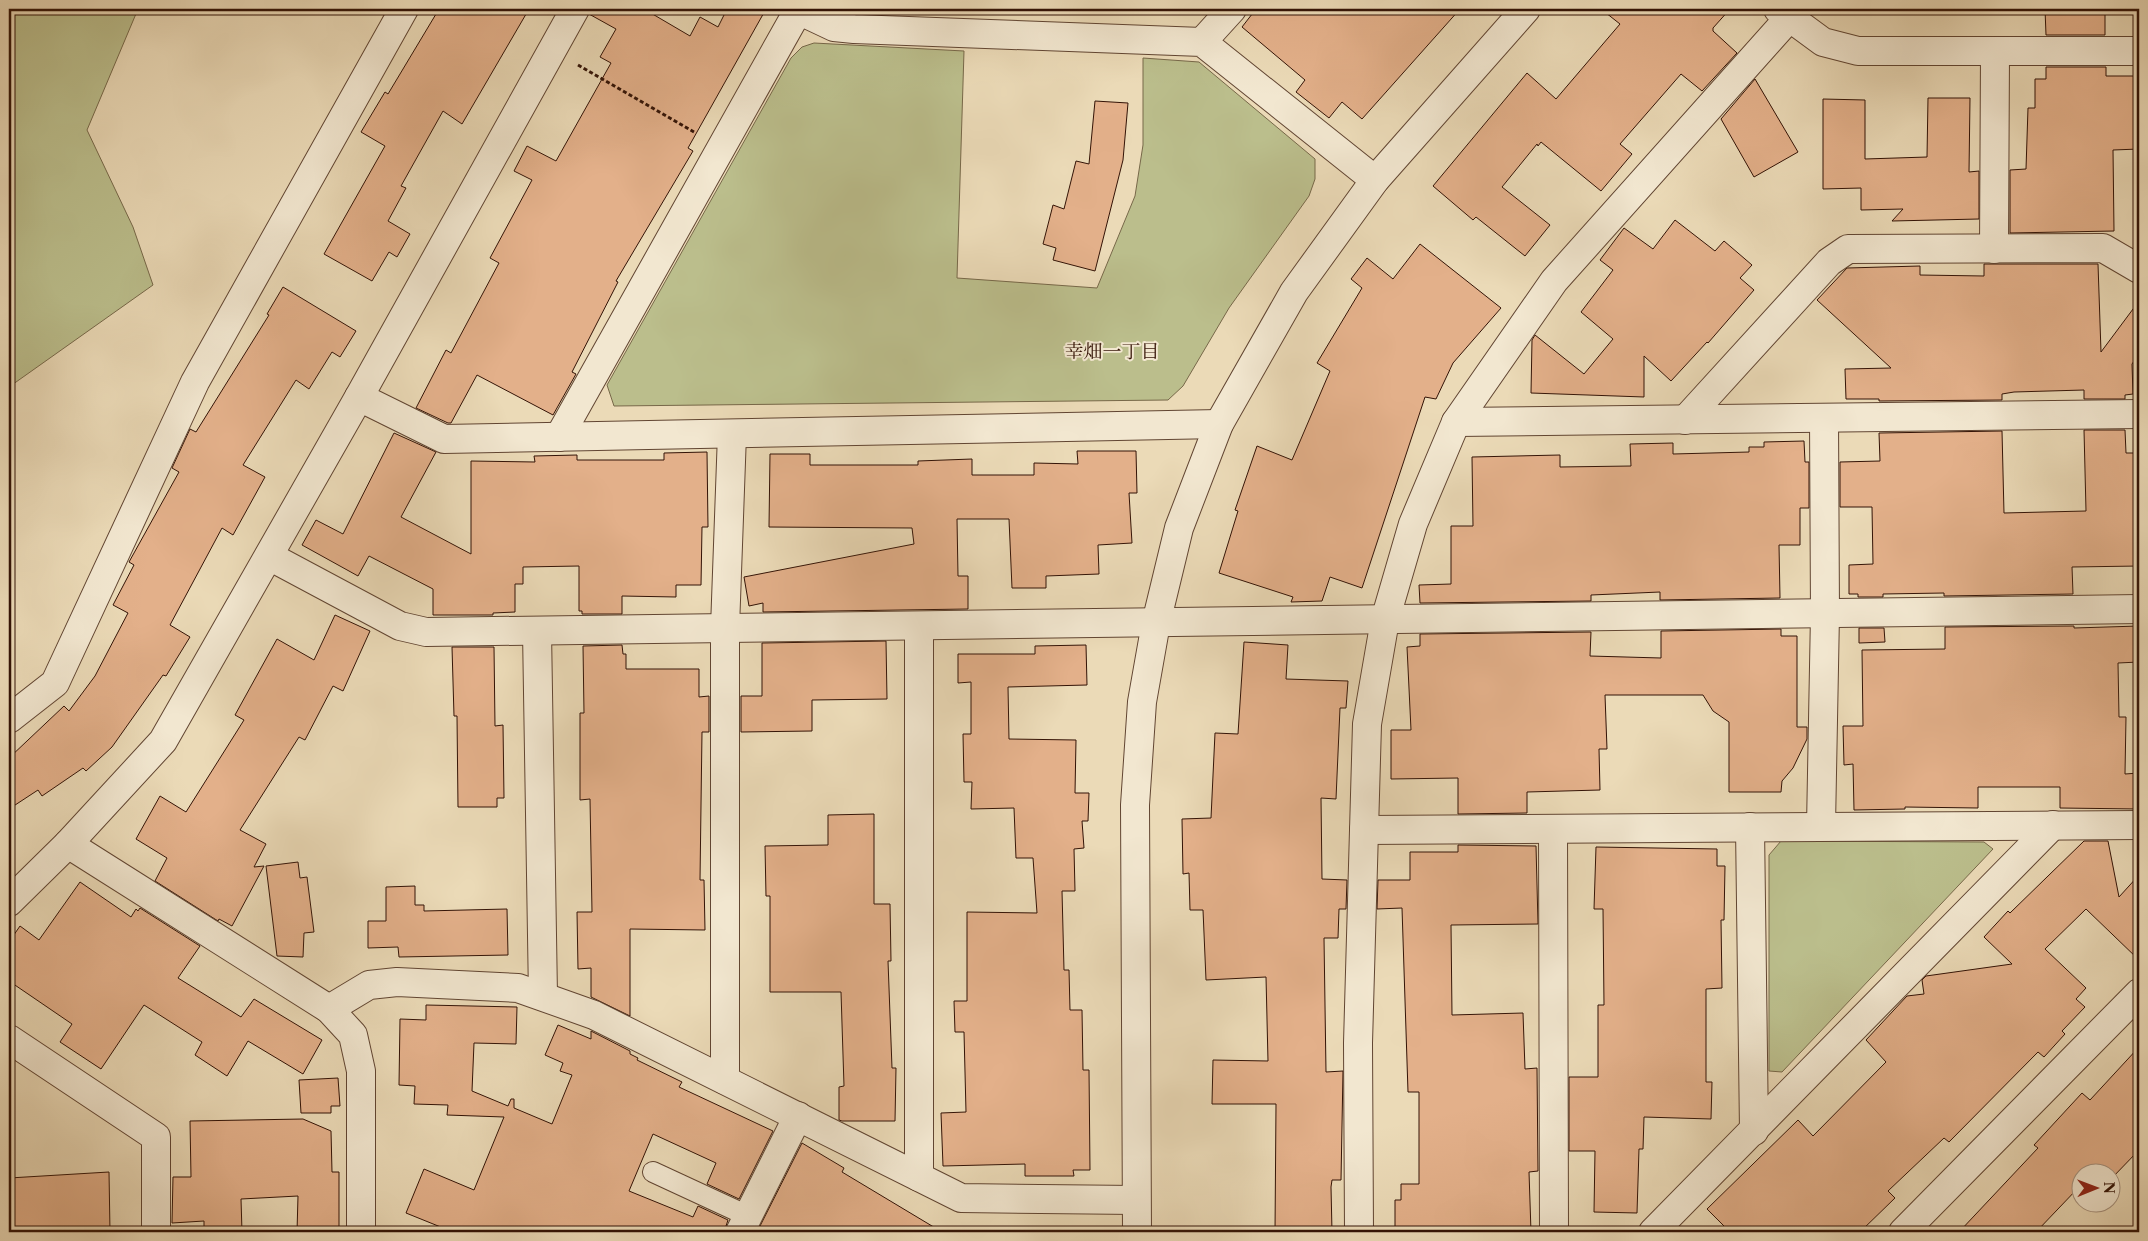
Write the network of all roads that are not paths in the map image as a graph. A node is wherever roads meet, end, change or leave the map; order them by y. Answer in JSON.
{"nodes":[{"id":1,"x":404,"y":9,"type":"edge"},
{"id":2,"x":575,"y":9,"type":"edge"},
{"id":3,"x":799,"y":9,"type":"edge"},
{"id":4,"x":1232,"y":9,"type":"edge"},
{"id":5,"x":1526,"y":9,"type":"edge"},
{"id":6,"x":1788,"y":12,"type":"edge"},
{"id":7,"x":1202,"y":42,"type":"junction"},
{"id":8,"x":2139,"y":51,"type":"edge"},
{"id":9,"x":1995,"y":52,"type":"junction"},
{"id":10,"x":1375,"y":180,"type":"junction"},
{"id":11,"x":1994,"y":249,"type":"junction"},
{"id":12,"x":2139,"y":269,"type":"edge"},
{"id":13,"x":359,"y":397,"type":"junction"},
{"id":14,"x":2139,"y":414,"type":"edge"},
{"id":15,"x":1824,"y":418,"type":"junction"},
{"id":16,"x":1685,"y":420,"type":"junction"},
{"id":17,"x":1456,"y":422,"type":"junction"},
{"id":18,"x":1219,"y":424,"type":"junction"},
{"id":19,"x":732,"y":434,"type":"junction"},
{"id":20,"x":559,"y":437,"type":"junction"},
{"id":21,"x":269,"y":556,"type":"junction"},
{"id":22,"x":2139,"y":609,"type":"edge"},
{"id":23,"x":1825,"y":614,"type":"junction"},
{"id":24,"x":1385,"y":620,"type":"junction"},
{"id":25,"x":1156,"y":623,"type":"junction"},
{"id":26,"x":919,"y":626,"type":"junction"},
{"id":27,"x":725,"y":628,"type":"junction"},
{"id":28,"x":537,"y":630,"type":"junction"},
{"id":29,"x":9,"y":719,"type":"edge"},
{"id":30,"x":2053,"y":825,"type":"junction"},
{"id":31,"x":2139,"y":825,"type":"edge"},
{"id":32,"x":1821,"y":826,"type":"junction"},
{"id":33,"x":1750,"y":827,"type":"junction"},
{"id":34,"x":1553,"y":829,"type":"junction"},
{"id":35,"x":1364,"y":830,"type":"junction"},
{"id":36,"x":68,"y":844,"type":"junction"},
{"id":37,"x":9,"y":902,"type":"edge"},
{"id":38,"x":2139,"y":992,"type":"edge"},
{"id":39,"x":543,"y":996,"type":"junction"},
{"id":40,"x":329,"y":1009,"type":"junction"},
{"id":41,"x":9,"y":1039,"type":"edge"},
{"id":42,"x":725,"y":1080,"type":"junction"},
{"id":43,"x":798,"y":1116,"type":"junction"},
{"id":44,"x":1754,"y":1131,"type":"junction"},
{"id":45,"x":653,"y":1172,"type":"dead end"},
{"id":46,"x":919,"y":1176,"type":"junction"},
{"id":47,"x":1136,"y":1200,"type":"junction"},
{"id":48,"x":744,"y":1224,"type":"edge"},
{"id":49,"x":156,"y":1232,"type":"edge"},
{"id":50,"x":361,"y":1232,"type":"edge"},
{"id":51,"x":1137,"y":1232,"type":"edge"},
{"id":52,"x":1359,"y":1232,"type":"edge"},
{"id":53,"x":1554,"y":1232,"type":"edge"},
{"id":54,"x":1653,"y":1232,"type":"edge"},
{"id":55,"x":1903,"y":1232,"type":"edge"}],
"edges":[{"from":1,"to":29,"type":"street"},
{"from":2,"to":13,"type":"street"},
{"from":3,"to":7,"type":"street"},
{"from":3,"to":20,"type":"street"},
{"from":4,"to":7,"type":"street"},
{"from":5,"to":10,"type":"street"},
{"from":6,"to":9,"type":"street"},
{"from":6,"to":17,"type":"street"},
{"from":7,"to":10,"type":"street"},
{"from":8,"to":9,"type":"street"},
{"from":9,"to":11,"type":"street"},
{"from":10,"to":18,"type":"street"},
{"from":11,"to":12,"type":"street"},
{"from":11,"to":16,"type":"street"},
{"from":13,"to":20,"type":"street"},
{"from":13,"to":21,"type":"street"},
{"from":14,"to":15,"type":"street"},
{"from":15,"to":16,"type":"street"},
{"from":15,"to":23,"type":"street"},
{"from":16,"to":17,"type":"street"},
{"from":17,"to":24,"type":"street"},
{"from":18,"to":19,"type":"street"},
{"from":18,"to":25,"type":"street"},
{"from":19,"to":20,"type":"street"},
{"from":19,"to":27,"type":"street"},
{"from":21,"to":28,"type":"street"},
{"from":21,"to":36,"type":"street"},
{"from":22,"to":23,"type":"street"},
{"from":23,"to":24,"type":"street"},
{"from":23,"to":32,"type":"street"},
{"from":24,"to":25,"type":"street"},
{"from":24,"to":35,"type":"street"},
{"from":25,"to":26,"type":"street"},
{"from":25,"to":47,"type":"street"},
{"from":26,"to":27,"type":"street"},
{"from":26,"to":46,"type":"street"},
{"from":27,"to":28,"type":"street"},
{"from":27,"to":42,"type":"street"},
{"from":28,"to":39,"type":"street"},
{"from":30,"to":31,"type":"street"},
{"from":30,"to":32,"type":"street"},
{"from":30,"to":44,"type":"street"},
{"from":32,"to":33,"type":"street"},
{"from":33,"to":34,"type":"street"},
{"from":33,"to":44,"type":"street"},
{"from":34,"to":35,"type":"street"},
{"from":34,"to":53,"type":"street"},
{"from":35,"to":52,"type":"street"},
{"from":36,"to":37,"type":"street"},
{"from":36,"to":40,"type":"street"},
{"from":38,"to":55,"type":"street"},
{"from":39,"to":40,"type":"street"},
{"from":39,"to":42,"type":"street"},
{"from":40,"to":50,"type":"street"},
{"from":41,"to":49,"type":"street"},
{"from":42,"to":43,"type":"street"},
{"from":43,"to":46,"type":"street"},
{"from":43,"to":48,"type":"street"},
{"from":44,"to":54,"type":"street"},
{"from":45,"to":48,"type":"lane"},
{"from":46,"to":47,"type":"street"},
{"from":47,"to":51,"type":"street"}]}
